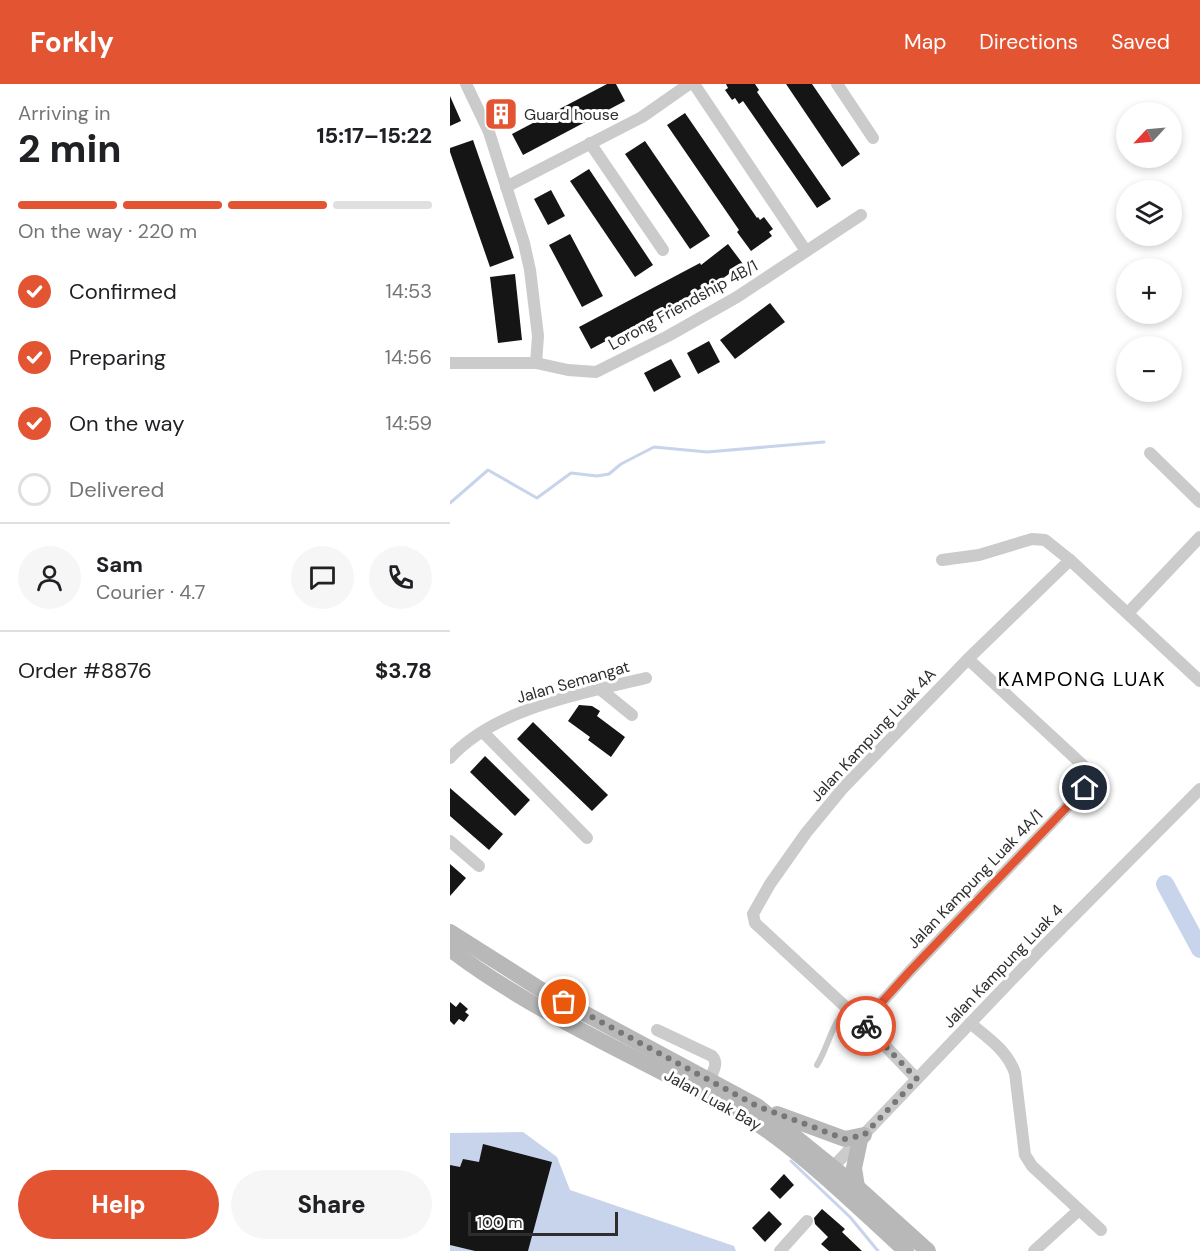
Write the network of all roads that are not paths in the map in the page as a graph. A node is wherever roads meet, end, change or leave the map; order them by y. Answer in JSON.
{"nodes":[{"id":1,"x":466,"y":84,"type":"edge"},
{"id":2,"x":689,"y":84,"type":"edge"},
{"id":3,"x":694,"y":84,"type":"edge"},
{"id":4,"x":837,"y":84,"type":"edge"},
{"id":5,"x":873,"y":138,"type":"dead end"},
{"id":6,"x":590,"y":143,"type":"junction"},
{"id":7,"x":506,"y":187,"type":"junction"},
{"id":8,"x":861,"y":215,"type":"dead end"},
{"id":9,"x":663,"y":250,"type":"dead end"},
{"id":10,"x":806,"y":251,"type":"junction"},
{"id":11,"x":453,"y":363,"type":"edge"},
{"id":12,"x":536,"y":363,"type":"junction"},
{"id":13,"x":1150,"y":453,"type":"dead end"},
{"id":14,"x":1200,"y":502,"type":"edge"},
{"id":15,"x":1200,"y":537,"type":"edge"},
{"id":16,"x":942,"y":560,"type":"dead end"},
{"id":17,"x":1070,"y":560,"type":"junction"},
{"id":18,"x":1128,"y":613,"type":"junction"},
{"id":19,"x":972,"y":655,"type":"junction"},
{"id":20,"x":646,"y":678,"type":"dead end"},
{"id":21,"x":1200,"y":681,"type":"edge"},
{"id":22,"x":600,"y":689,"type":"junction"},
{"id":23,"x":632,"y":715,"type":"dead end"},
{"id":24,"x":483,"y":732,"type":"junction"},
{"id":25,"x":450,"y":758,"type":"edge"},
{"id":26,"x":1200,"y":789,"type":"edge"},
{"id":27,"x":587,"y":838,"type":"dead end"},
{"id":28,"x":450,"y":840,"type":"edge"},
{"id":29,"x":479,"y":866,"type":"dead end"},
{"id":30,"x":450,"y":932,"type":"edge"},
{"id":31,"x":450,"y":949,"type":"edge"},
{"id":32,"x":847,"y":1008,"type":"junction"},
{"id":33,"x":863,"y":1023,"type":"junction"},
{"id":34,"x":970,"y":1023,"type":"junction"},
{"id":35,"x":657,"y":1030,"type":"dead end"},
{"id":36,"x":817,"y":1065,"type":"dead end"},
{"id":37,"x":917,"y":1079,"type":"junction"},
{"id":38,"x":710,"y":1080,"type":"junction"},
{"id":39,"x":757,"y":1106,"type":"junction"},
{"id":40,"x":862,"y":1137,"type":"junction"},
{"id":41,"x":827,"y":1173,"type":"junction"},
{"id":42,"x":857,"y":1187,"type":"junction"},
{"id":43,"x":1079,"y":1210,"type":"junction"},
{"id":44,"x":807,"y":1221,"type":"dead end"},
{"id":45,"x":1101,"y":1230,"type":"dead end"},
{"id":46,"x":907,"y":1248,"type":"edge"},
{"id":47,"x":780,"y":1251,"type":"edge"},
{"id":48,"x":928,"y":1251,"type":"edge"},
{"id":49,"x":1034,"y":1251,"type":"edge"}],
"edges":[{"from":1,"to":7,"type":"street"},
{"from":2,"to":6,"type":"street"},
{"from":3,"to":10,"type":"street"},
{"from":4,"to":5,"type":"street"},
{"from":6,"to":7,"type":"street"},
{"from":6,"to":9,"type":"street"},
{"from":7,"to":12,"type":"street"},
{"from":8,"to":10,"type":"street","name":"Lorong Friendship 4B/1"},
{"from":10,"to":12,"type":"street","name":"Lorong Friendship 4B/1"},
{"from":11,"to":12,"type":"street","name":"Lorong Friendship 4B/1"},
{"from":13,"to":14,"type":"street"},
{"from":15,"to":18,"type":"street"},
{"from":16,"to":17,"type":"street"},
{"from":17,"to":18,"type":"street"},
{"from":17,"to":19,"type":"street"},
{"from":18,"to":21,"type":"street"},
{"from":19,"to":32,"type":"street","name":"Jalan Kampung Luak 4A"},
{"from":19,"to":33,"type":"street","name":"Jalan Kampung Luak 4A/1"},
{"from":20,"to":22,"type":"street","name":"Jalan Semangat"},
{"from":22,"to":23,"type":"street"},
{"from":22,"to":24,"type":"street","name":"Jalan Semangat"},
{"from":24,"to":25,"type":"street","name":"Jalan Semangat"},
{"from":24,"to":27,"type":"street"},
{"from":26,"to":34,"type":"street","name":"Jalan Kampung Luak 4"},
{"from":28,"to":29,"type":"street"},
{"from":30,"to":38,"type":"street","name":"Jalan Luak Bay"},
{"from":31,"to":41,"type":"street","name":"Jalan Luak Bay"},
{"from":32,"to":33,"type":"street","name":"Jalan Kampung Luak 4A"},
{"from":32,"to":36,"type":"lane"},
{"from":33,"to":37,"type":"street","name":"Jalan Kampung Luak 4A"},
{"from":34,"to":37,"type":"street","name":"Jalan Kampung Luak 4"},
{"from":34,"to":43,"type":"street"},
{"from":35,"to":38,"type":"street"},
{"from":37,"to":40,"type":"street","name":"Jalan Kampung Luak 4"},
{"from":38,"to":39,"type":"street","name":"Jalan Luak Bay"},
{"from":39,"to":40,"type":"street"},
{"from":39,"to":41,"type":"street","name":"Jalan Luak Bay"},
{"from":40,"to":41,"type":"street","name":"Jalan Kampung Luak 4"},
{"from":40,"to":42,"type":"street"},
{"from":41,"to":42,"type":"street","name":"Jalan Luak Bay"},
{"from":41,"to":46,"type":"street","name":"Jalan Luak Bay"},
{"from":42,"to":46,"type":"street","name":"Jalan Luak Bay"},
{"from":43,"to":45,"type":"street"},
{"from":43,"to":49,"type":"street"},
{"from":44,"to":47,"type":"street"},
{"from":46,"to":48,"type":"street","name":"Jalan Luak Bay"}]}
